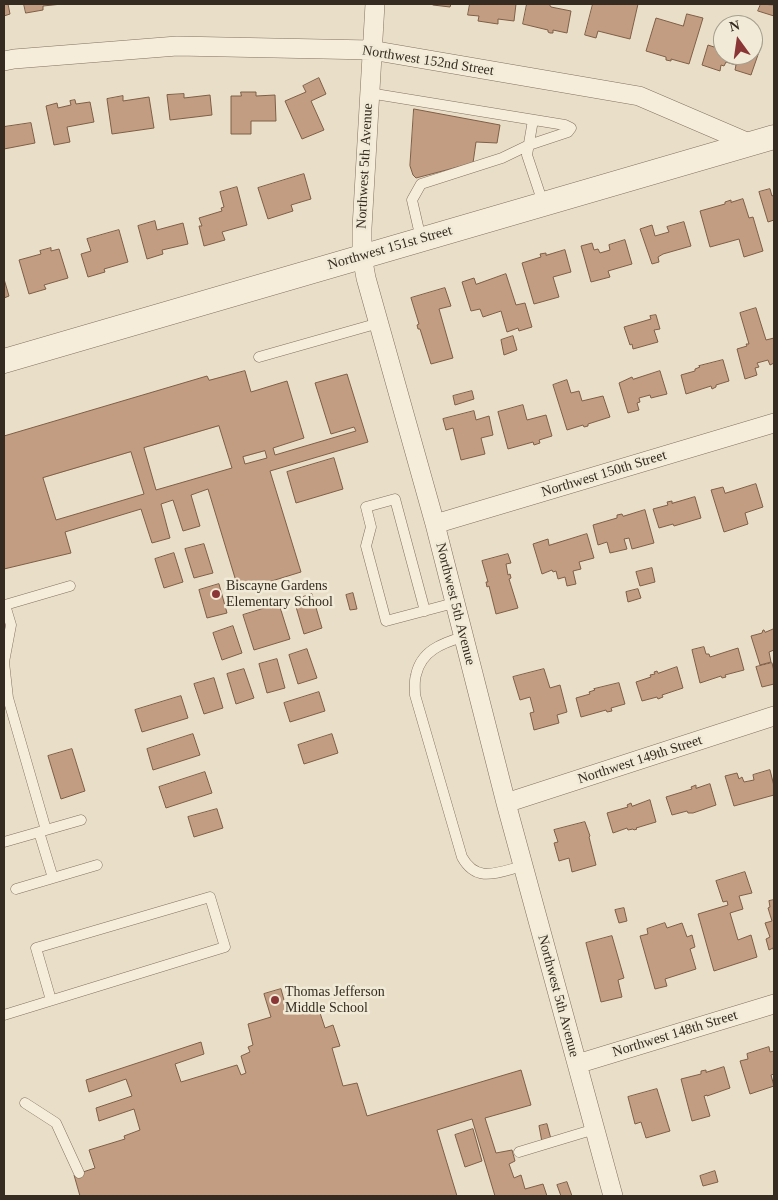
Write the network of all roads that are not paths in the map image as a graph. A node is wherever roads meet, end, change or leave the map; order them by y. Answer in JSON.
{"nodes":[{"id":1,"x":375,"y":4,"type":"edge"},
{"id":2,"x":371,"y":50,"type":"junction"},
{"id":3,"x":4,"y":61,"type":"edge"},
{"id":4,"x":369,"y":93,"type":"junction"},
{"id":5,"x":533,"y":120,"type":"junction"},
{"id":6,"x":774,"y":137,"type":"edge"},
{"id":7,"x":751,"y":144,"type":"junction"},
{"id":8,"x":529,"y":145,"type":"junction"},
{"id":9,"x":543,"y":203,"type":"junction"},
{"id":10,"x":421,"y":239,"type":"junction"},
{"id":11,"x":362,"y":256,"type":"junction"},
{"id":12,"x":378,"y":323,"type":"junction"},
{"id":13,"x":259,"y":357,"type":"dead end"},
{"id":14,"x":4,"y":361,"type":"edge"},
{"id":15,"x":774,"y":423,"type":"edge"},
{"id":16,"x":434,"y":524,"type":"junction"},
{"id":17,"x":70,"y":586,"type":"dead end"},
{"id":18,"x":454,"y":603,"type":"junction"},
{"id":19,"x":425,"y":611,"type":"junction"},
{"id":20,"x":463,"y":637,"type":"junction"},
{"id":21,"x":6,"y":698,"type":"edge"},
{"id":22,"x":774,"y":716,"type":"edge"},
{"id":23,"x":506,"y":803,"type":"junction"},
{"id":24,"x":80,"y":820,"type":"dead end"},
{"id":25,"x":42,"y":831,"type":"junction"},
{"id":26,"x":4,"y":842,"type":"edge"},
{"id":27,"x":97,"y":865,"type":"dead end"},
{"id":28,"x":523,"y":866,"type":"junction"},
{"id":29,"x":53,"y":878,"type":"junction"},
{"id":30,"x":16,"y":889,"type":"dead end"},
{"id":31,"x":51,"y":1000,"type":"junction"},
{"id":32,"x":774,"y":1004,"type":"edge"},
{"id":33,"x":4,"y":1015,"type":"edge"},
{"id":34,"x":576,"y":1064,"type":"junction"},
{"id":35,"x":26,"y":1103,"type":"dead end"},
{"id":36,"x":594,"y":1129,"type":"junction"},
{"id":37,"x":519,"y":1152,"type":"dead end"},
{"id":38,"x":79,"y":1173,"type":"dead end"},
{"id":39,"x":613,"y":1196,"type":"edge"}],
"edges":[{"from":1,"to":2,"type":"street","name":"Northwest 5th Avenue"},
{"from":2,"to":3,"type":"street","name":"Northwest 152nd Street"},
{"from":2,"to":4,"type":"street","name":"Northwest 5th Avenue"},
{"from":2,"to":7,"type":"street","name":"Northwest 152nd Street"},
{"from":4,"to":5,"type":"lane"},
{"from":4,"to":11,"type":"street","name":"Northwest 5th Avenue"},
{"from":5,"to":8,"type":"lane"},
{"from":5,"to":8,"type":"lane"},
{"from":6,"to":7,"type":"street","name":"Northwest 151st Street"},
{"from":7,"to":9,"type":"street","name":"Northwest 151st Street"},
{"from":8,"to":9,"type":"lane"},
{"from":8,"to":10,"type":"lane"},
{"from":9,"to":10,"type":"street","name":"Northwest 151st Street"},
{"from":10,"to":11,"type":"street","name":"Northwest 151st Street"},
{"from":11,"to":12,"type":"street","name":"Northwest 5th Avenue"},
{"from":11,"to":14,"type":"street","name":"Northwest 151st Street"},
{"from":12,"to":13,"type":"lane"},
{"from":12,"to":16,"type":"street","name":"Northwest 5th Avenue"},
{"from":15,"to":16,"type":"street","name":"Northwest 150th Street"},
{"from":16,"to":18,"type":"street","name":"Northwest 5th Avenue"},
{"from":17,"to":21,"type":"lane"},
{"from":18,"to":19,"type":"lane"},
{"from":18,"to":20,"type":"street","name":"Northwest 5th Avenue"},
{"from":19,"to":19,"type":"lane"},
{"from":20,"to":23,"type":"street","name":"Northwest 5th Avenue"},
{"from":20,"to":28,"type":"lane"},
{"from":21,"to":25,"type":"lane"},
{"from":22,"to":23,"type":"street","name":"Northwest 149th Street"},
{"from":23,"to":28,"type":"street","name":"Northwest 5th Avenue"},
{"from":24,"to":25,"type":"lane"},
{"from":25,"to":26,"type":"lane"},
{"from":25,"to":29,"type":"lane"},
{"from":27,"to":29,"type":"lane"},
{"from":28,"to":34,"type":"street","name":"Northwest 5th Avenue"},
{"from":29,"to":30,"type":"lane"},
{"from":31,"to":31,"type":"lane"},
{"from":31,"to":33,"type":"lane"},
{"from":32,"to":34,"type":"street","name":"Northwest 148th Street"},
{"from":34,"to":36,"type":"street","name":"Northwest 5th Avenue"},
{"from":35,"to":38,"type":"lane"},
{"from":36,"to":37,"type":"lane"},
{"from":36,"to":39,"type":"street","name":"Northwest 5th Avenue"}]}
